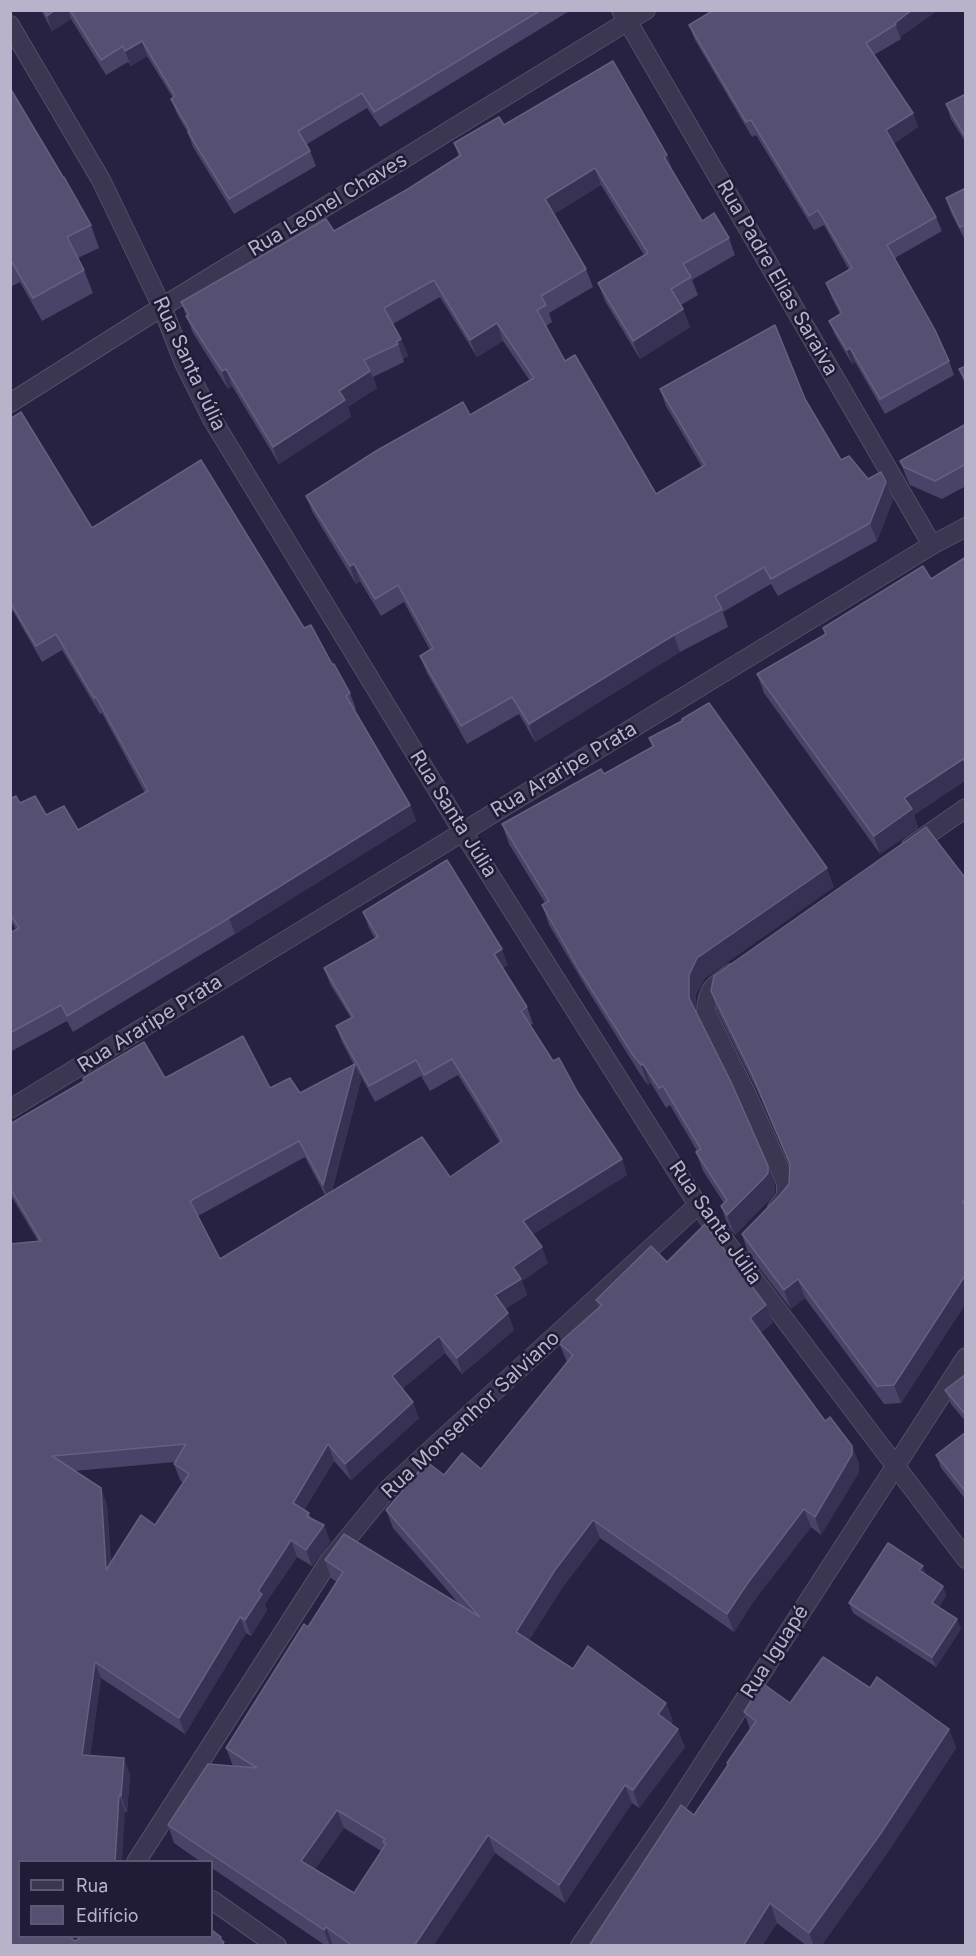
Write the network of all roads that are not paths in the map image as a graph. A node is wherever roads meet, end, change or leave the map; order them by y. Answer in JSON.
{"nodes":[{"id":1,"x":646,"y":10,"type":"edge"},
{"id":2,"x":625,"y":16,"type":"edge"},
{"id":3,"x":10,"y":25,"type":"edge"},
{"id":4,"x":162,"y":307,"type":"junction"},
{"id":5,"x":10,"y":403,"type":"edge"},
{"id":6,"x":966,"y":527,"type":"edge"},
{"id":7,"x":932,"y":545,"type":"junction"},
{"id":8,"x":966,"y":808,"type":"edge"},
{"id":9,"x":463,"y":831,"type":"junction"},
{"id":10,"x":897,"y":856,"type":"edge"},
{"id":11,"x":742,"y":965,"type":"edge"},
{"id":12,"x":10,"y":1109,"type":"edge"},
{"id":13,"x":698,"y":1205,"type":"junction"},
{"id":14,"x":762,"y":1224,"type":"edge"},
{"id":15,"x":748,"y":1238,"type":"edge"},
{"id":16,"x":733,"y":1252,"type":"junction"},
{"id":17,"x":966,"y":1357,"type":"edge"},
{"id":18,"x":896,"y":1464,"type":"junction"},
{"id":19,"x":966,"y":1558,"type":"edge"},
{"id":20,"x":144,"y":1858,"type":"edge"},
{"id":21,"x":213,"y":1901,"type":"edge"},
{"id":22,"x":277,"y":1946,"type":"edge"},
{"id":23,"x":580,"y":1946,"type":"edge"}],
"edges":[{"from":1,"to":2,"type":"street","name":"Rua Leonel Chaves"},
{"from":2,"to":4,"type":"street","name":"Rua Leonel Chaves"},
{"from":2,"to":7,"type":"street","name":"Rua Padre Elias Saraiva"},
{"from":3,"to":4,"type":"street","name":"Rua Santa Júlia"},
{"from":4,"to":5,"type":"street","name":"Rua Leonel Chaves"},
{"from":4,"to":9,"type":"street","name":"Rua Santa Júlia"},
{"from":6,"to":7,"type":"street","name":"Rua Araripe Prata"},
{"from":7,"to":9,"type":"street","name":"Rua Araripe Prata"},
{"from":8,"to":10,"type":"street"},
{"from":9,"to":12,"type":"street","name":"Rua Araripe Prata"},
{"from":9,"to":13,"type":"street","name":"Rua Santa Júlia"},
{"from":11,"to":14,"type":"street"},
{"from":13,"to":16,"type":"street","name":"Rua Santa Júlia"},
{"from":13,"to":20,"type":"street","name":"Rua Monsenhor Salviano"},
{"from":15,"to":16,"type":"street"},
{"from":16,"to":18,"type":"street","name":"Rua Santa Júlia"},
{"from":17,"to":18,"type":"street","name":"Rua Iguapé"},
{"from":18,"to":19,"type":"street","name":"Rua Santa Júlia"},
{"from":18,"to":23,"type":"street","name":"Rua Iguapé"},
{"from":21,"to":22,"type":"street"}]}
